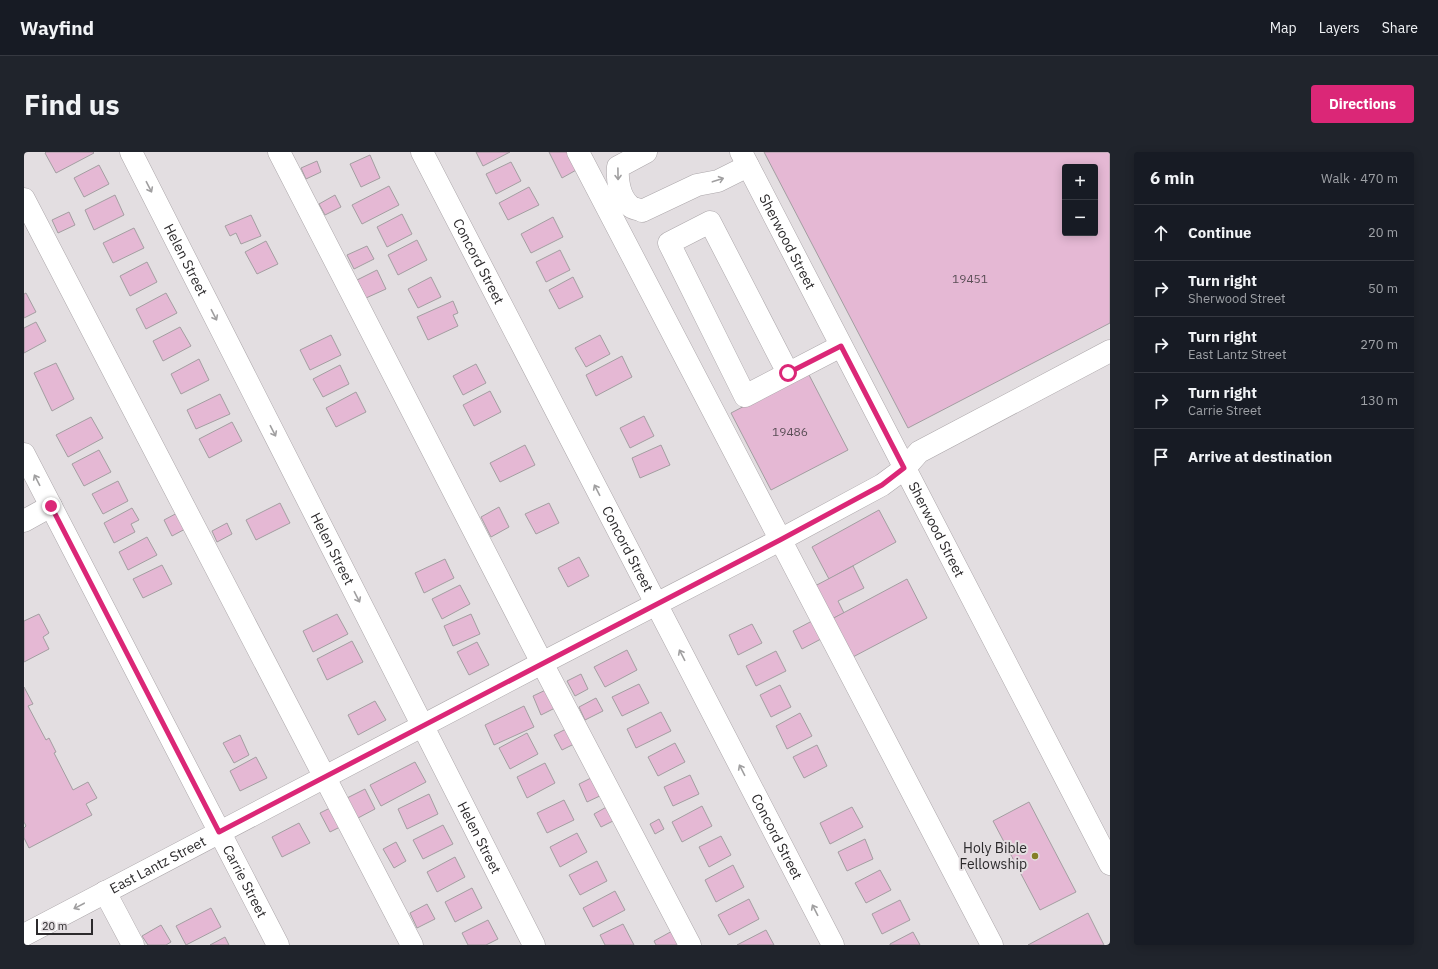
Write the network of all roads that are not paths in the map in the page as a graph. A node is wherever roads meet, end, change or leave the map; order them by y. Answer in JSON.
{"nodes":[{"id":1,"x":131,"y":152,"type":"edge"},
{"id":2,"x":279,"y":152,"type":"edge"},
{"id":3,"x":422,"y":152,"type":"edge"},
{"id":4,"x":578,"y":152,"type":"edge"},
{"id":5,"x":646,"y":152,"type":"edge"},
{"id":6,"x":744,"y":159,"type":"edge"},
{"id":7,"x":24,"y":199,"type":"edge"},
{"id":8,"x":841,"y":346,"type":"junction"},
{"id":9,"x":1110,"y":351,"type":"edge"},
{"id":10,"x":788,"y":373,"type":"junction"},
{"id":11,"x":24,"y":454,"type":"edge"},
{"id":12,"x":904,"y":468,"type":"junction"},
{"id":13,"x":51,"y":506,"type":"junction"},
{"id":14,"x":24,"y":521,"type":"edge"},
{"id":15,"x":780,"y":540,"type":"junction"},
{"id":16,"x":656,"y":603,"type":"junction"},
{"id":17,"x":542,"y":663,"type":"junction"},
{"id":18,"x":422,"y":725,"type":"junction"},
{"id":19,"x":324,"y":777,"type":"junction"},
{"id":20,"x":219,"y":832,"type":"junction"},
{"id":21,"x":1110,"y":864,"type":"edge"},
{"id":22,"x":106,"y":892,"type":"junction"},
{"id":23,"x":24,"y":935,"type":"edge"},
{"id":24,"x":133,"y":945,"type":"edge"},
{"id":25,"x":278,"y":945,"type":"edge"},
{"id":26,"x":412,"y":945,"type":"edge"},
{"id":27,"x":534,"y":945,"type":"edge"},
{"id":28,"x":690,"y":945,"type":"edge"},
{"id":29,"x":833,"y":945,"type":"edge"},
{"id":30,"x":992,"y":945,"type":"edge"}],
"edges":[{"from":1,"to":18,"type":"street","name":"Helen Street","one_way":true},
{"from":2,"to":17,"type":"street"},
{"from":16,"to":3,"type":"street","name":"Concord Street","one_way":true},
{"from":4,"to":15,"type":"street"},
{"from":5,"to":6,"type":"street","one_way":true},
{"from":6,"to":8,"type":"street","name":"Sherwood Street"},
{"from":7,"to":19,"type":"street"},
{"from":8,"to":10,"type":"street"},
{"from":8,"to":12,"type":"street","name":"Sherwood Street"},
{"from":9,"to":12,"type":"street","name":"East Lantz Street"},
{"from":10,"to":10,"type":"street"},
{"from":13,"to":11,"type":"street","name":"Carrie Street","one_way":true},
{"from":12,"to":15,"type":"street","name":"East Lantz Street"},
{"from":12,"to":21,"type":"street","name":"Sherwood Street"},
{"from":13,"to":14,"type":"street"},
{"from":13,"to":20,"type":"street","name":"Carrie Street"},
{"from":15,"to":16,"type":"street","name":"East Lantz Street"},
{"from":15,"to":30,"type":"street"},
{"from":16,"to":17,"type":"street","name":"East Lantz Street"},
{"from":29,"to":16,"type":"street","name":"Concord Street","one_way":true},
{"from":17,"to":18,"type":"street","name":"East Lantz Street"},
{"from":17,"to":28,"type":"street"},
{"from":18,"to":19,"type":"street","name":"East Lantz Street"},
{"from":18,"to":27,"type":"street","name":"Helen Street"},
{"from":19,"to":20,"type":"street","name":"East Lantz Street"},
{"from":19,"to":26,"type":"street"},
{"from":20,"to":22,"type":"street","name":"East Lantz Street"},
{"from":20,"to":25,"type":"street","name":"Carrie Street"},
{"from":22,"to":23,"type":"street","name":"East Lantz Street","one_way":true},
{"from":22,"to":24,"type":"street"}]}
